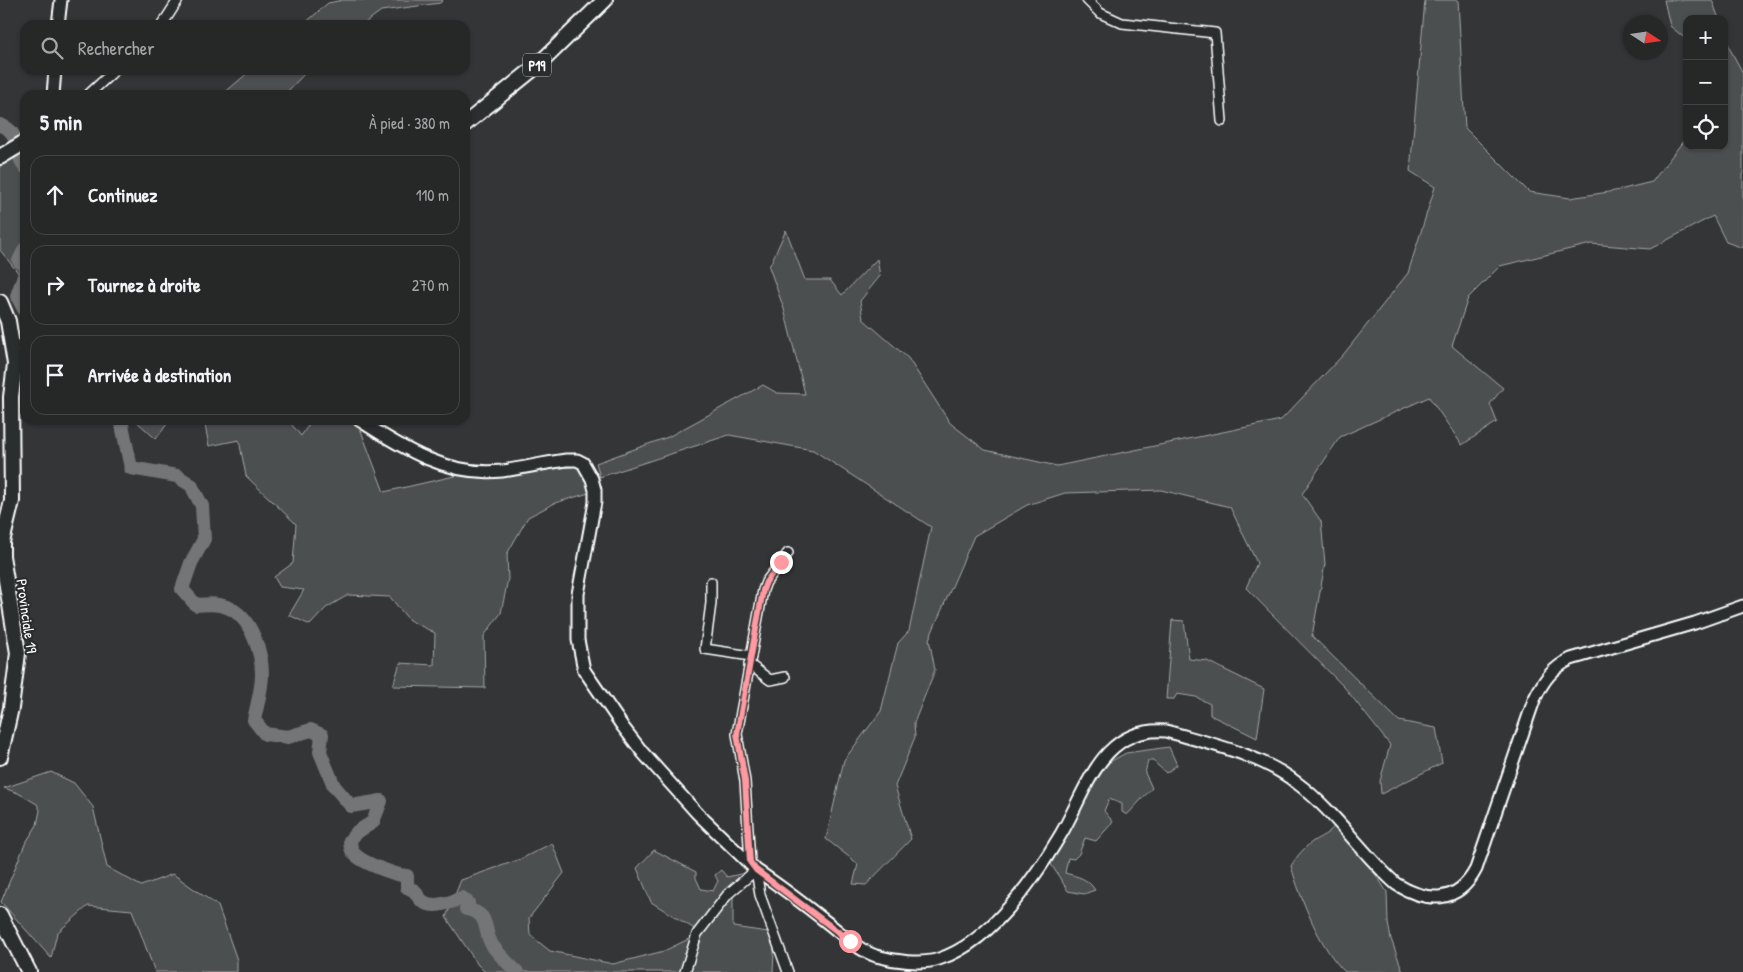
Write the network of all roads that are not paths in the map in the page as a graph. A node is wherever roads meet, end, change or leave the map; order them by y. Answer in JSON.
{"nodes":[{"id":1,"x":61,"y":0,"type":"edge"},
{"id":2,"x":178,"y":0,"type":"edge"},
{"id":3,"x":605,"y":0,"type":"edge"},
{"id":4,"x":1087,"y":0,"type":"edge"},
{"id":5,"x":59,"y":20,"type":"edge"},
{"id":6,"x":165,"y":20,"type":"edge"},
{"id":7,"x":55,"y":75,"type":"edge"},
{"id":8,"x":110,"y":75,"type":"edge"},
{"id":9,"x":53,"y":90,"type":"edge"},
{"id":10,"x":93,"y":90,"type":"edge"},
{"id":11,"x":470,"y":120,"type":"edge"},
{"id":12,"x":1222,"y":121,"type":"dead end"},
{"id":13,"x":20,"y":145,"type":"edge"},
{"id":14,"x":0,"y":157,"type":"edge"},
{"id":15,"x":0,"y":302,"type":"edge"},
{"id":16,"x":368,"y":425,"type":"edge"},
{"id":17,"x":788,"y":553,"type":"dead end"},
{"id":18,"x":711,"y":582,"type":"dead end"},
{"id":19,"x":1743,"y":606,"type":"edge"},
{"id":20,"x":750,"y":660,"type":"junction"},
{"id":21,"x":784,"y":677,"type":"dead end"},
{"id":22,"x":0,"y":757,"type":"edge"},
{"id":23,"x":753,"y":866,"type":"junction"},
{"id":24,"x":0,"y":915,"type":"edge"},
{"id":25,"x":29,"y":972,"type":"edge"},
{"id":26,"x":685,"y":972,"type":"edge"},
{"id":27,"x":788,"y":972,"type":"edge"}],
"edges":[{"from":1,"to":5,"type":"street"},
{"from":2,"to":6,"type":"street"},
{"from":3,"to":11,"type":"main road","number":"P19"},
{"from":4,"to":12,"type":"street"},
{"from":7,"to":9,"type":"street"},
{"from":8,"to":10,"type":"street"},
{"from":13,"to":14,"type":"main road"},
{"from":15,"to":22,"type":"main road","name":"Provinciale 19"},
{"from":16,"to":23,"type":"street"},
{"from":17,"to":20,"type":"street"},
{"from":18,"to":20,"type":"street"},
{"from":19,"to":23,"type":"street"},
{"from":20,"to":21,"type":"street"},
{"from":20,"to":23,"type":"street"},
{"from":23,"to":26,"type":"street"},
{"from":23,"to":27,"type":"street"},
{"from":24,"to":25,"type":"main road"}]}
